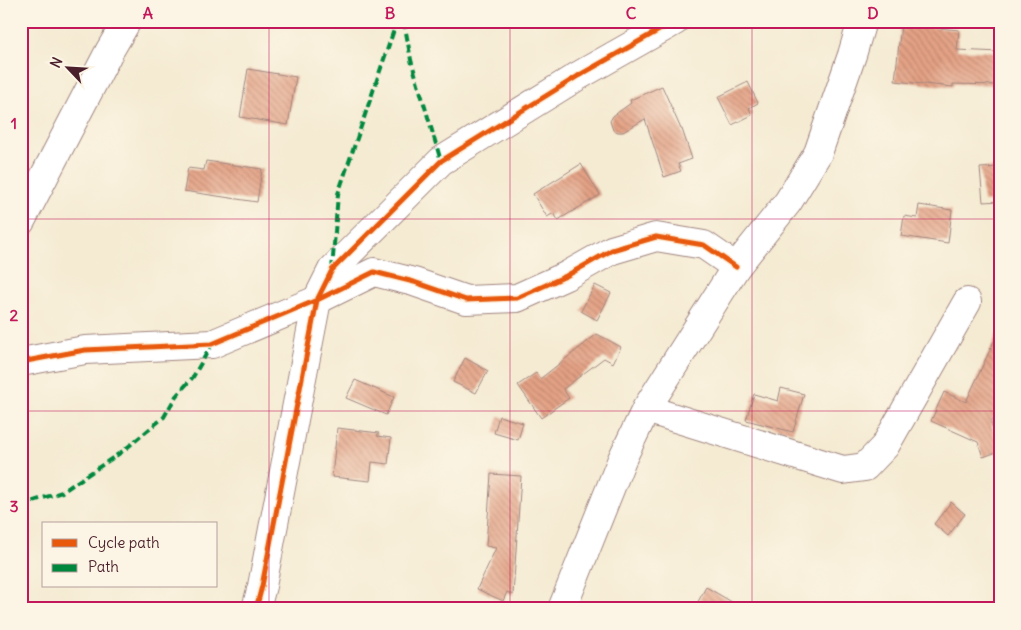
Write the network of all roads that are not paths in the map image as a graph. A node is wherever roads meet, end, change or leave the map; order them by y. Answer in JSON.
{"nodes":[{"id":1,"x":127,"y":21,"type":"edge"},
{"id":2,"x":675,"y":21,"type":"edge"},
{"id":3,"x":862,"y":21,"type":"edge"},
{"id":4,"x":21,"y":221,"type":"edge"},
{"id":5,"x":736,"y":267,"type":"junction"},
{"id":6,"x":317,"y":300,"type":"junction"},
{"id":7,"x":967,"y":302,"type":"dead end"},
{"id":8,"x":21,"y":362,"type":"edge"},
{"id":9,"x":646,"y":409,"type":"junction"},
{"id":10,"x":256,"y":609,"type":"edge"},
{"id":11,"x":562,"y":609,"type":"edge"}],
"edges":[{"from":1,"to":4,"type":"street"},
{"from":2,"to":6,"type":"street"},
{"from":3,"to":5,"type":"street"},
{"from":5,"to":6,"type":"street"},
{"from":5,"to":9,"type":"street"},
{"from":6,"to":8,"type":"street"},
{"from":6,"to":10,"type":"street"},
{"from":7,"to":9,"type":"street"},
{"from":9,"to":11,"type":"street"}]}
